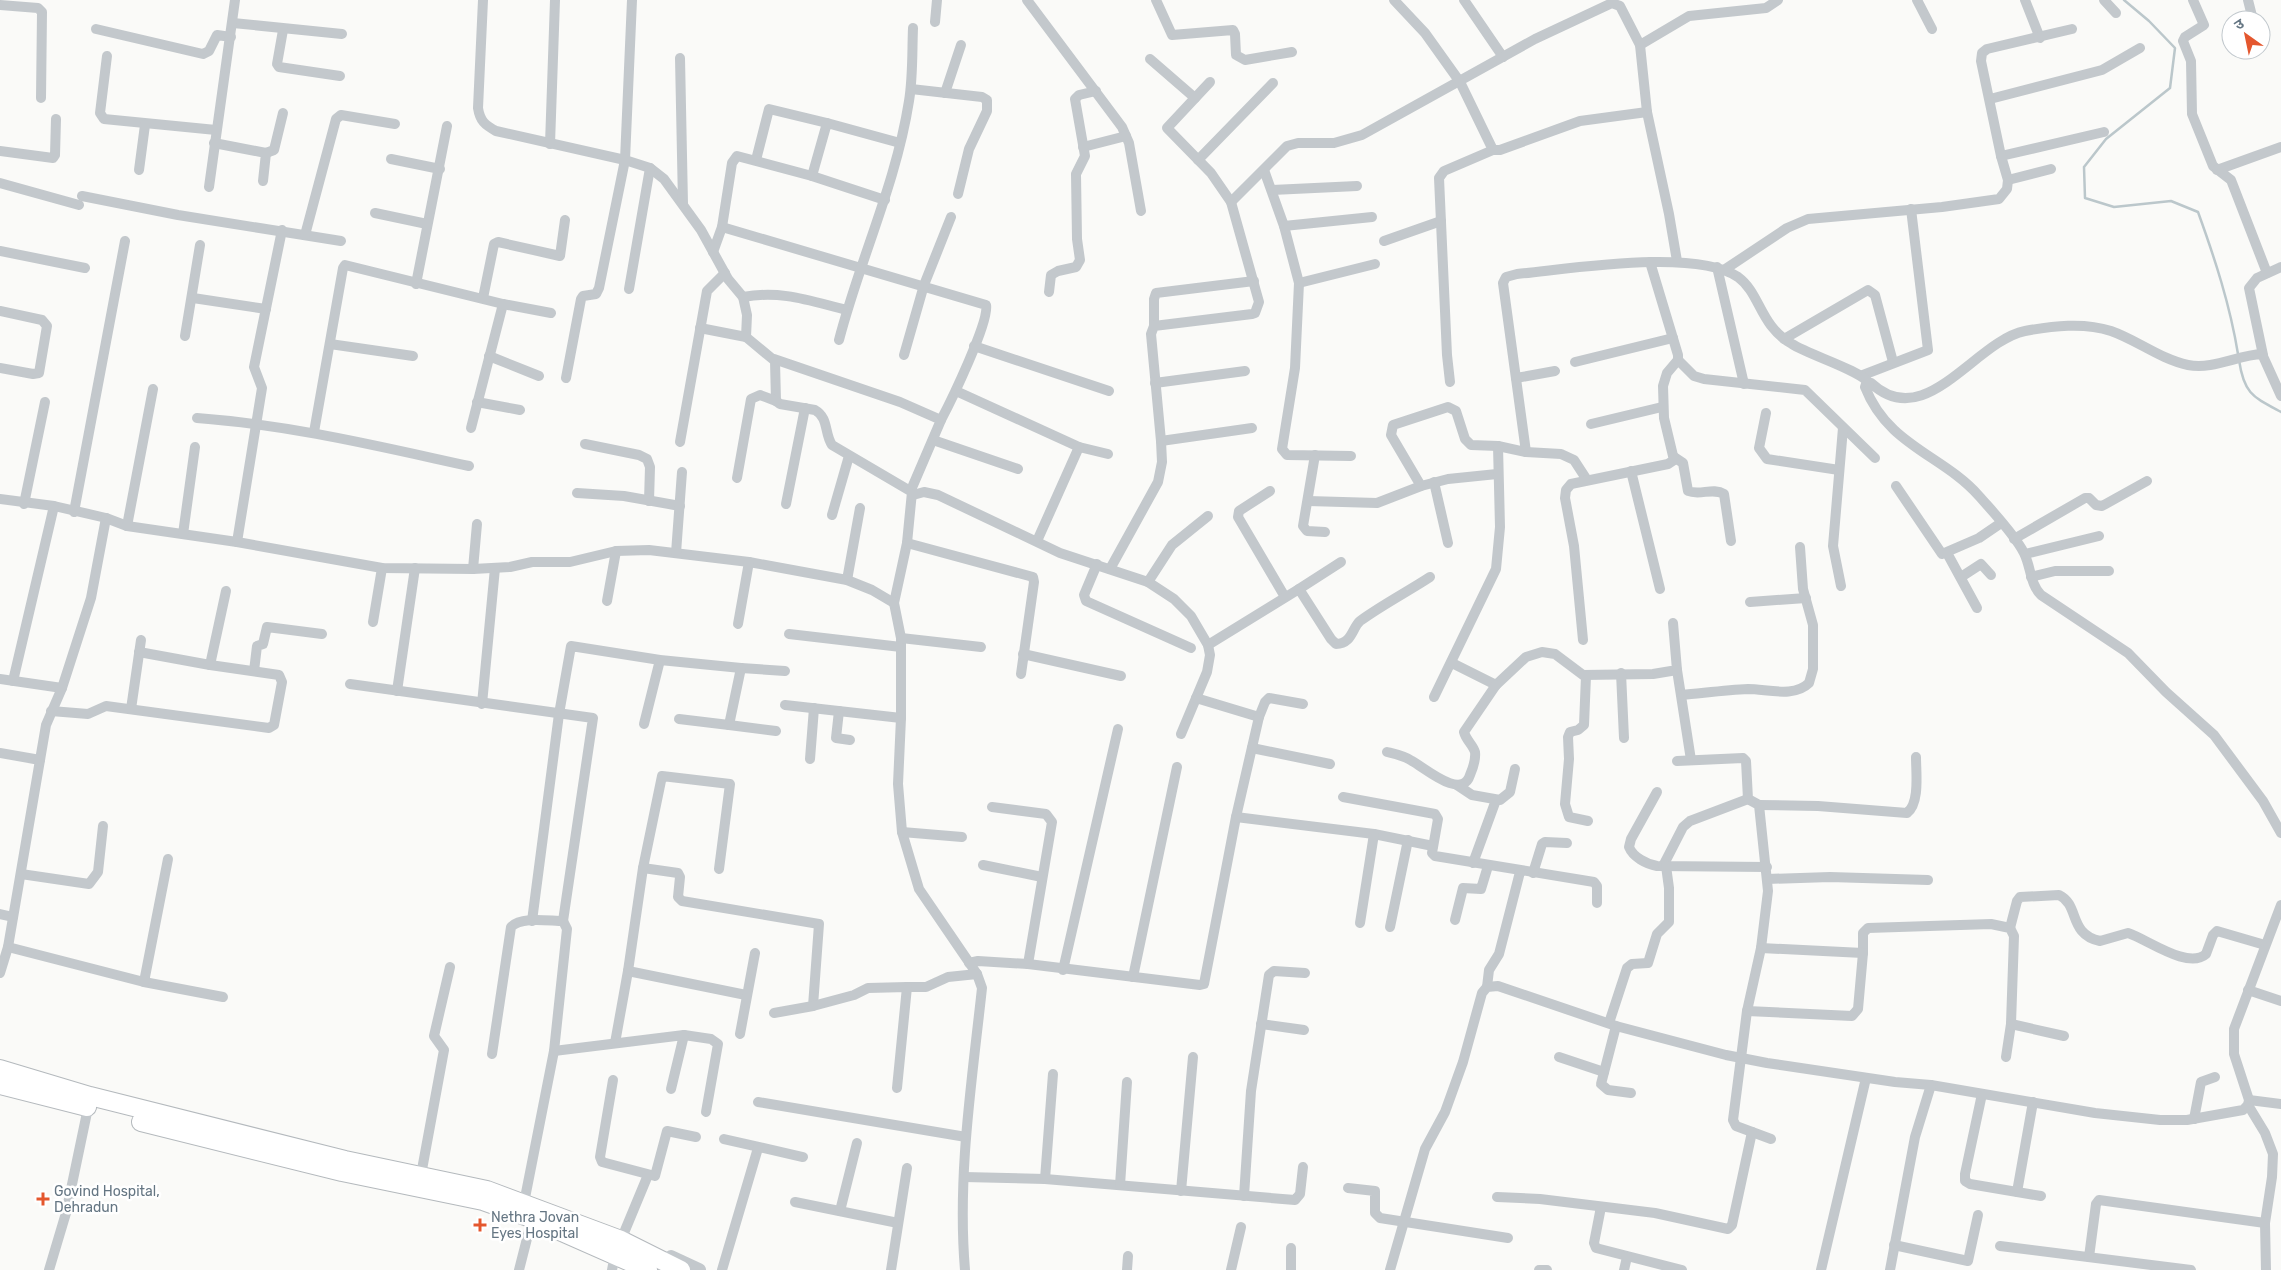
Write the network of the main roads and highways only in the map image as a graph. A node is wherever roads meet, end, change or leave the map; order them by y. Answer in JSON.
{"nodes":[{"id":1,"x":0,"y":1083,"type":"edge"},
{"id":2,"x":90,"y":1102,"type":"junction"},
{"id":3,"x":616,"y":1255,"type":"edge"},
{"id":4,"x":643,"y":1265,"type":"edge"},
{"id":5,"x":682,"y":1270,"type":"edge"}],
"edges":[{"from":1,"to":2,"type":"highway"},
{"from":2,"to":3,"type":"highway"},
{"from":2,"to":3,"type":"highway"},
{"from":3,"to":4,"type":"highway"},
{"from":4,"to":5,"type":"highway"}]}
